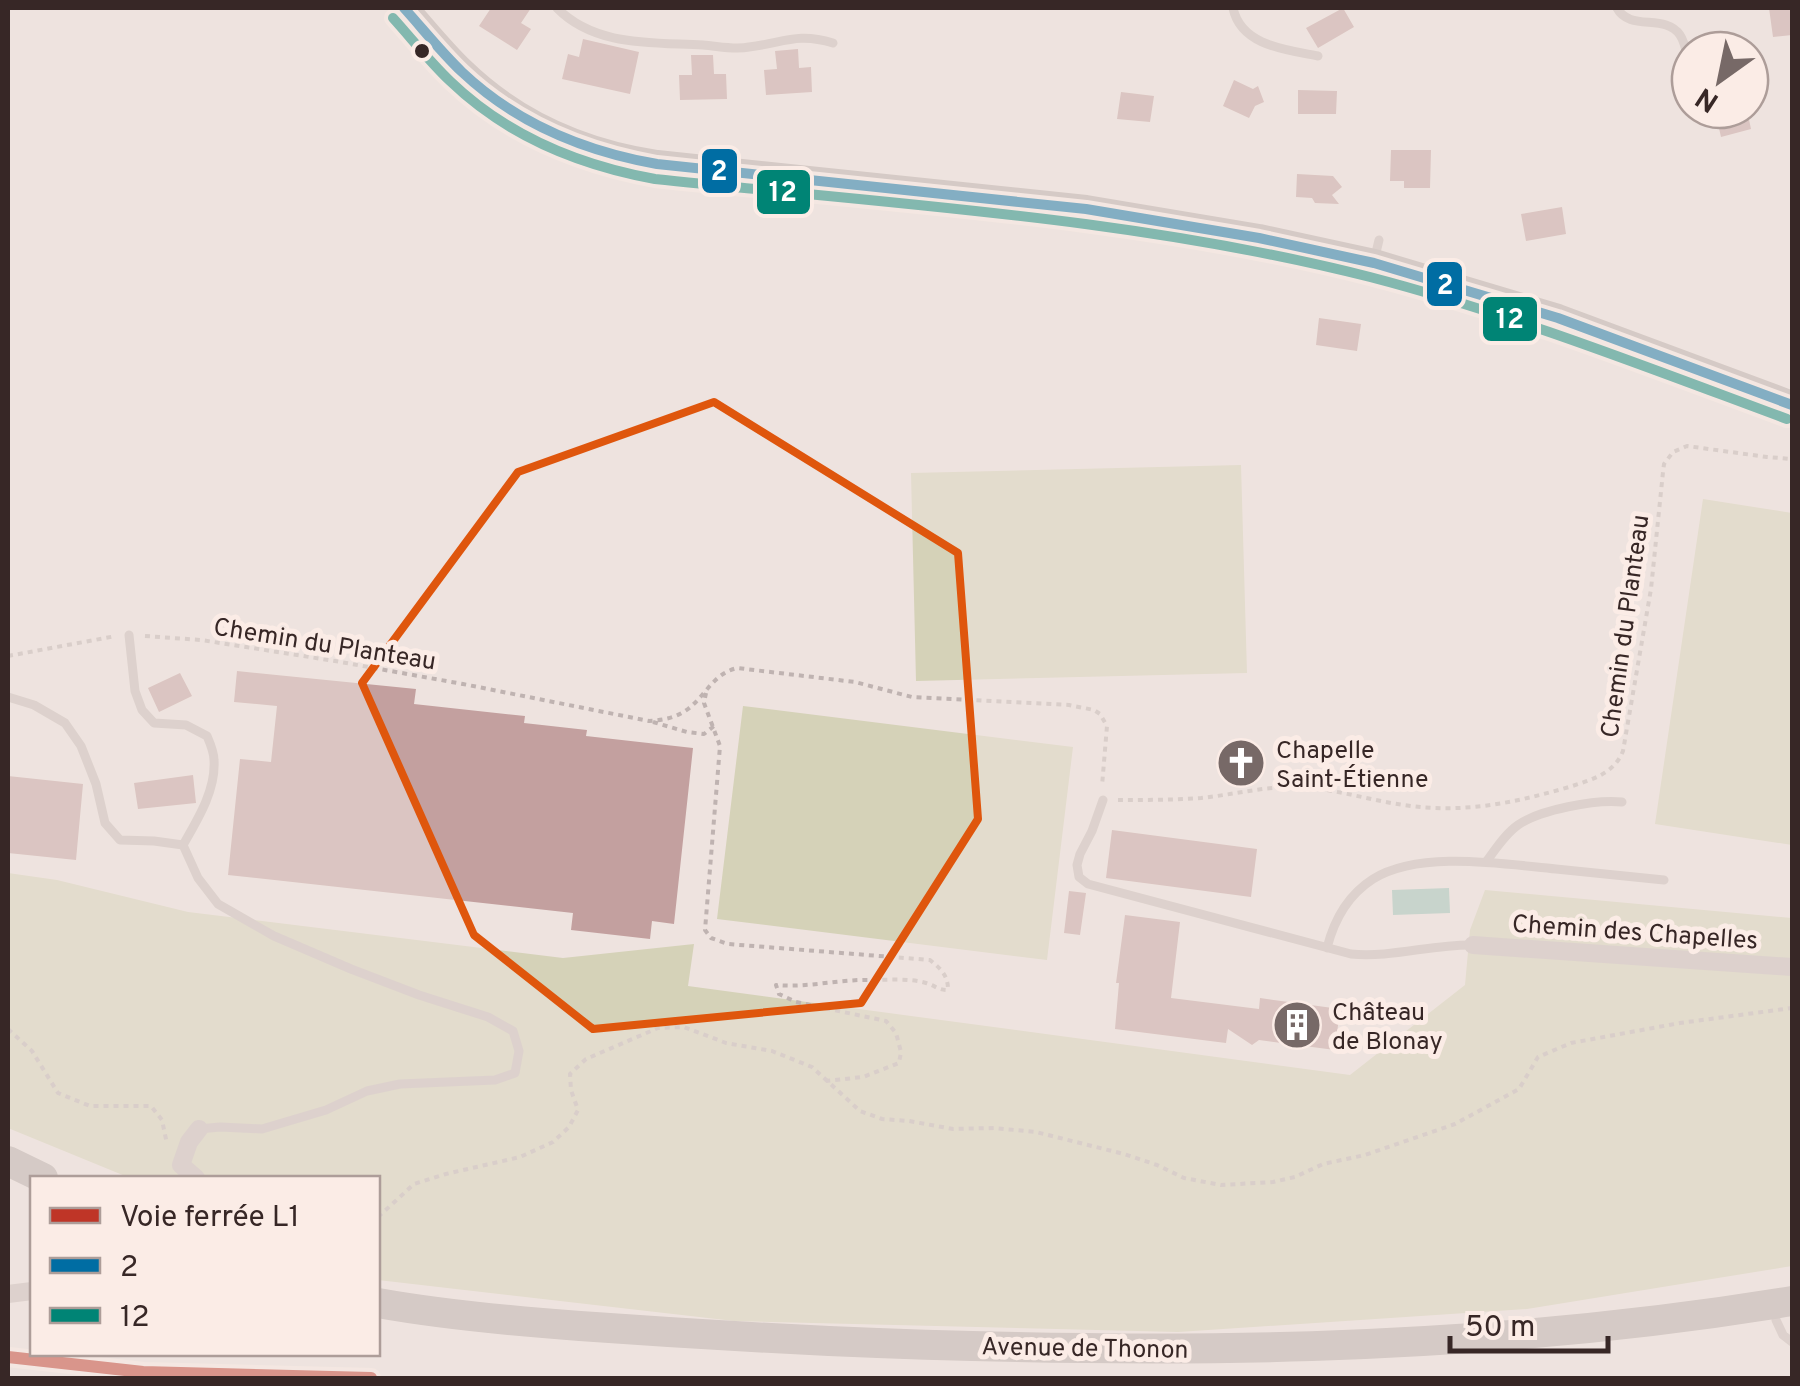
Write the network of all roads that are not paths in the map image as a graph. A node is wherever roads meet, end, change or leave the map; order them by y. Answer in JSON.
{"nodes":[{"id":1,"x":404,"y":8,"type":"edge"},
{"id":2,"x":557,"y":8,"type":"edge"},
{"id":3,"x":1233,"y":8,"type":"edge"},
{"id":4,"x":1617,"y":8,"type":"edge"},
{"id":5,"x":1675,"y":30,"type":"edge"},
{"id":6,"x":832,"y":43,"type":"dead end"},
{"id":7,"x":1318,"y":56,"type":"dead end"},
{"id":8,"x":1792,"y":405,"type":"edge"},
{"id":9,"x":128,"y":636,"type":"road end"},
{"id":10,"x":8,"y":697,"type":"edge"},
{"id":11,"x":1103,"y":800,"type":"road end"},
{"id":12,"x":1622,"y":802,"type":"dead end"},
{"id":13,"x":183,"y":845,"type":"junction"},
{"id":14,"x":1486,"y":862,"type":"junction"},
{"id":15,"x":1664,"y":880,"type":"dead end"},
{"id":16,"x":1473,"y":945,"type":"joint"},
{"id":17,"x":1326,"y":948,"type":"junction"},
{"id":18,"x":1792,"y":967,"type":"edge"},
{"id":19,"x":198,"y":1129,"type":"joint"},
{"id":20,"x":8,"y":1161,"type":"edge"},
{"id":21,"x":38,"y":1176,"type":"edge"},
{"id":22,"x":194,"y":1176,"type":"edge"},
{"id":23,"x":380,"y":1303,"type":"edge"},
{"id":24,"x":1788,"y":1321,"type":"edge"}],
"edges":[{"from":1,"to":8,"type":"main road"},
{"from":2,"to":6,"type":"lane"},
{"from":3,"to":7,"type":"lane"},
{"from":4,"to":5,"type":"lane"},
{"from":9,"to":13,"type":"lane"},
{"from":10,"to":13,"type":"lane"},
{"from":11,"to":17,"type":"lane"},
{"from":12,"to":14,"type":"lane"},
{"from":13,"to":19,"type":"lane"},
{"from":14,"to":15,"type":"lane"},
{"from":14,"to":17,"type":"lane"},
{"from":16,"to":17,"type":"lane"},
{"from":16,"to":18,"type":"street","name":"Chemin des Chapelles"},
{"from":19,"to":22,"type":"street"},
{"from":20,"to":21,"type":"main road"},
{"from":23,"to":24,"type":"main road","name":"Avenue de Thonon"}]}
